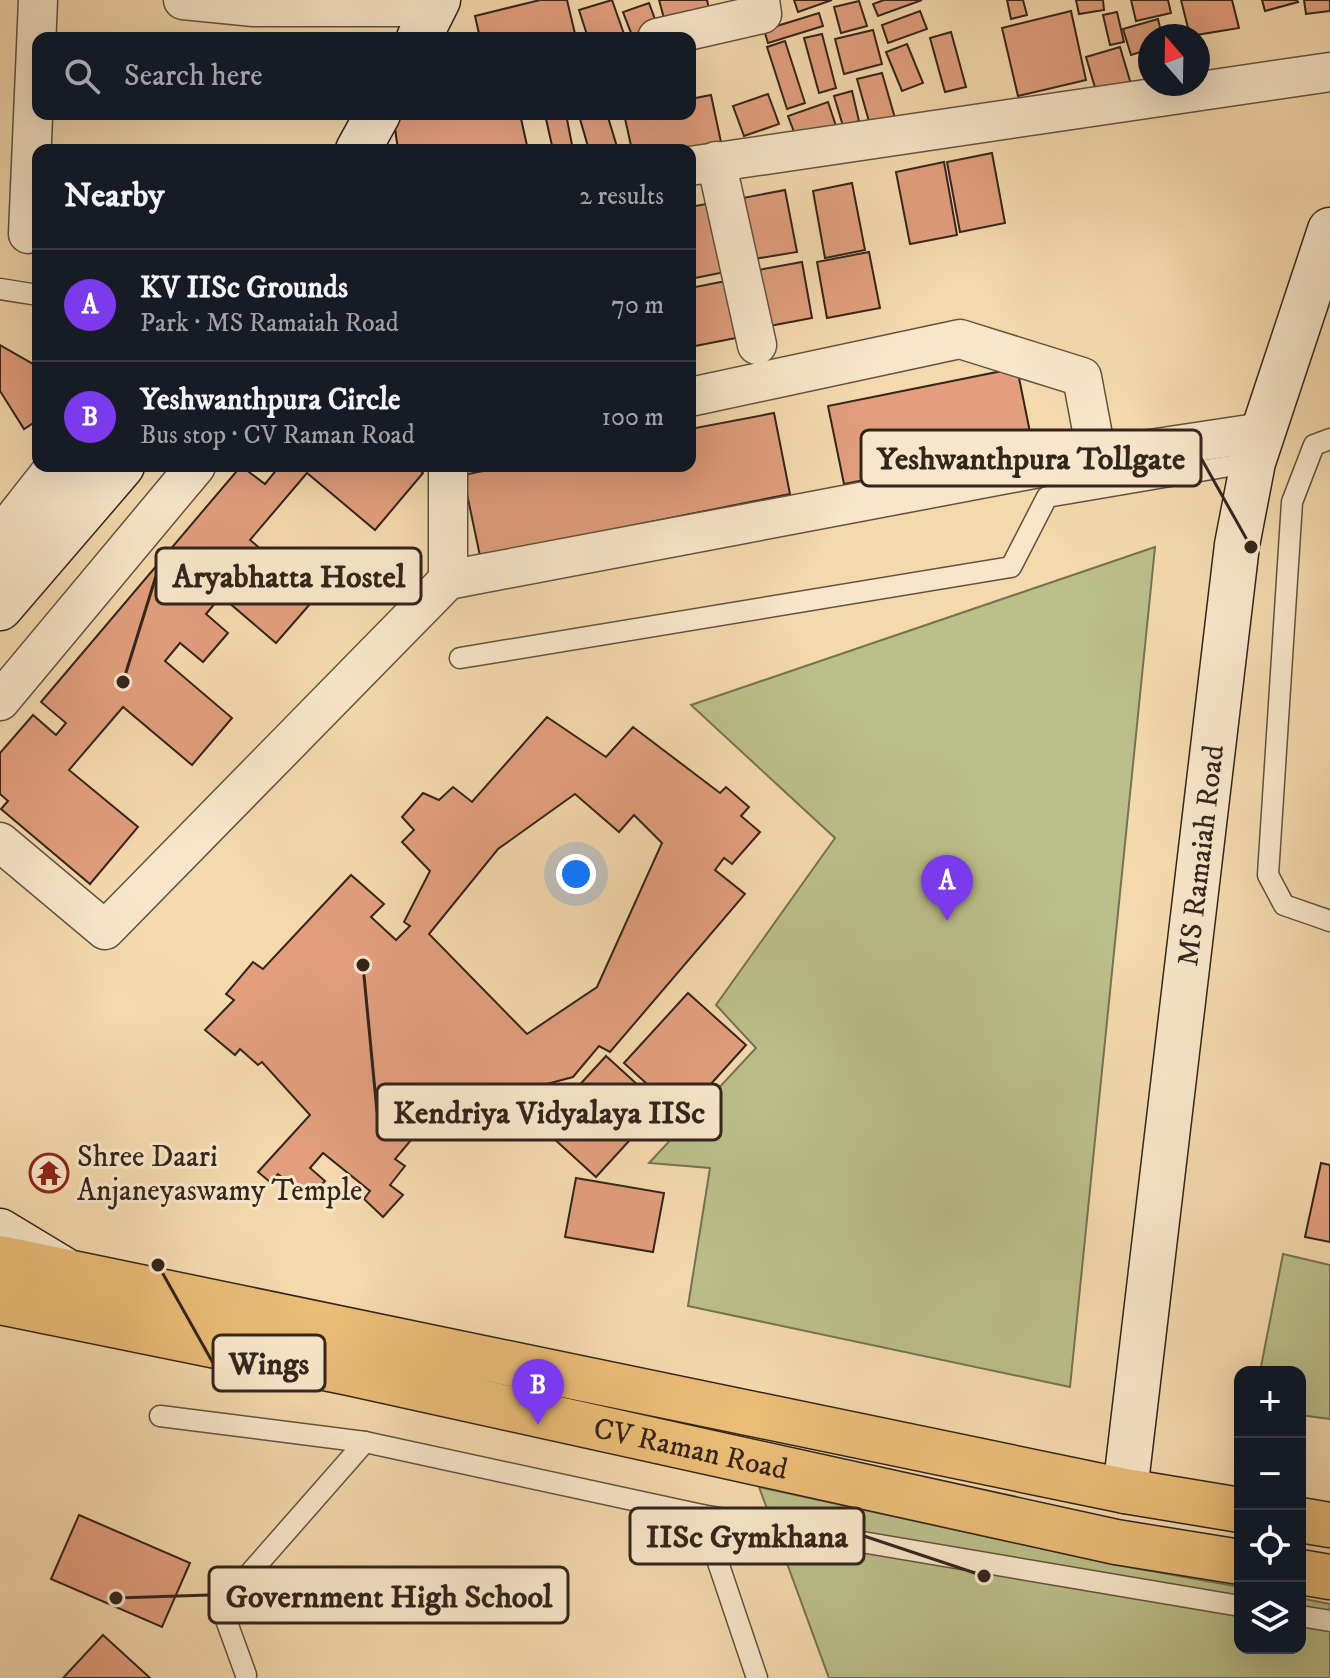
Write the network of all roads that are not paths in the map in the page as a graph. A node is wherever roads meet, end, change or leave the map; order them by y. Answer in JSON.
{"nodes":[{"id":1,"x":38,"y":0,"type":"edge"},
{"id":2,"x":183,"y":0,"type":"edge"},
{"id":3,"x":760,"y":0,"type":"edge"},
{"id":4,"x":431,"y":15,"type":"edge"},
{"id":5,"x":37,"y":32,"type":"edge"},
{"id":6,"x":683,"y":32,"type":"edge"},
{"id":7,"x":1330,"y":72,"type":"edge"},
{"id":8,"x":33,"y":120,"type":"edge"},
{"id":9,"x":375,"y":120,"type":"edge"},
{"id":10,"x":361,"y":144,"type":"edge"},
{"id":11,"x":703,"y":164,"type":"edge"},
{"id":12,"x":1330,"y":230,"type":"edge"},
{"id":13,"x":28,"y":234,"type":"dead end"},
{"id":14,"x":0,"y":289,"type":"edge"},
{"id":15,"x":32,"y":294,"type":"edge"},
{"id":16,"x":757,"y":345,"type":"dead end"},
{"id":17,"x":696,"y":396,"type":"edge"},
{"id":18,"x":1330,"y":439,"type":"edge"},
{"id":19,"x":1258,"y":447,"type":"junction"},
{"id":20,"x":1097,"y":457,"type":"junction"},
{"id":21,"x":39,"y":472,"type":"edge"},
{"id":22,"x":71,"y":472,"type":"edge"},
{"id":23,"x":117,"y":472,"type":"edge"},
{"id":24,"x":191,"y":472,"type":"edge"},
{"id":25,"x":448,"y":472,"type":"edge"},
{"id":26,"x":0,"y":522,"type":"edge"},
{"id":27,"x":0,"y":552,"type":"edge"},
{"id":28,"x":448,"y":580,"type":"junction"},
{"id":29,"x":0,"y":608,"type":"edge"},
{"id":30,"x":460,"y":658,"type":"dead end"},
{"id":31,"x":0,"y":701,"type":"edge"},
{"id":32,"x":0,"y":842,"type":"edge"},
{"id":33,"x":1330,"y":921,"type":"edge"},
{"id":34,"x":0,"y":1231,"type":"edge"},
{"id":35,"x":0,"y":1258,"type":"edge"},
{"id":36,"x":67,"y":1271,"type":"junction"},
{"id":37,"x":0,"y":1302,"type":"edge"},
{"id":38,"x":160,"y":1416,"type":"dead end"},
{"id":39,"x":365,"y":1442,"type":"junction"},
{"id":40,"x":1125,"y":1491,"type":"junction"},
{"id":41,"x":1234,"y":1509,"type":"edge"},
{"id":42,"x":702,"y":1515,"type":"junction"},
{"id":43,"x":1306,"y":1521,"type":"edge"},
{"id":44,"x":1330,"y":1525,"type":"edge"},
{"id":45,"x":1234,"y":1561,"type":"edge"},
{"id":46,"x":1306,"y":1573,"type":"edge"},
{"id":47,"x":1330,"y":1577,"type":"edge"},
{"id":48,"x":1234,"y":1605,"type":"edge"},
{"id":49,"x":1306,"y":1617,"type":"edge"},
{"id":50,"x":1330,"y":1621,"type":"edge"},
{"id":51,"x":246,"y":1675,"type":"dead end"},
{"id":52,"x":757,"y":1678,"type":"edge"}],
"edges":[{"from":1,"to":5,"type":"street"},
{"from":2,"to":4,"type":"street"},
{"from":3,"to":6,"type":"street"},
{"from":7,"to":11,"type":"street"},
{"from":8,"to":13,"type":"street"},
{"from":9,"to":10,"type":"main road"},
{"from":11,"to":16,"type":"street"},
{"from":12,"to":19,"type":"main road","name":"MS Ramaiah Road"},
{"from":14,"to":15,"type":"lane"},
{"from":17,"to":20,"type":"street"},
{"from":18,"to":33,"type":"lane"},
{"from":19,"to":20,"type":"street"},
{"from":19,"to":30,"type":"lane"},
{"from":19,"to":40,"type":"main road","name":"MS Ramaiah Road"},
{"from":20,"to":28,"type":"street"},
{"from":21,"to":26,"type":"lane"},
{"from":22,"to":27,"type":"main road"},
{"from":23,"to":29,"type":"main road"},
{"from":24,"to":31,"type":"street"},
{"from":25,"to":28,"type":"street"},
{"from":28,"to":32,"type":"street"},
{"from":34,"to":36,"type":"main road"},
{"from":35,"to":36,"type":"highway","name":"CV Raman Road"},
{"from":36,"to":40,"type":"highway","name":"CV Raman Road"},
{"from":37,"to":45,"type":"highway","name":"CV Raman Road"},
{"from":38,"to":39,"type":"lane"},
{"from":39,"to":42,"type":"lane"},
{"from":39,"to":51,"type":"lane"},
{"from":40,"to":41,"type":"highway","name":"CV Raman Road"},
{"from":42,"to":48,"type":"lane"},
{"from":42,"to":52,"type":"lane"},
{"from":43,"to":44,"type":"highway"},
{"from":46,"to":47,"type":"highway"},
{"from":49,"to":50,"type":"lane"}]}
